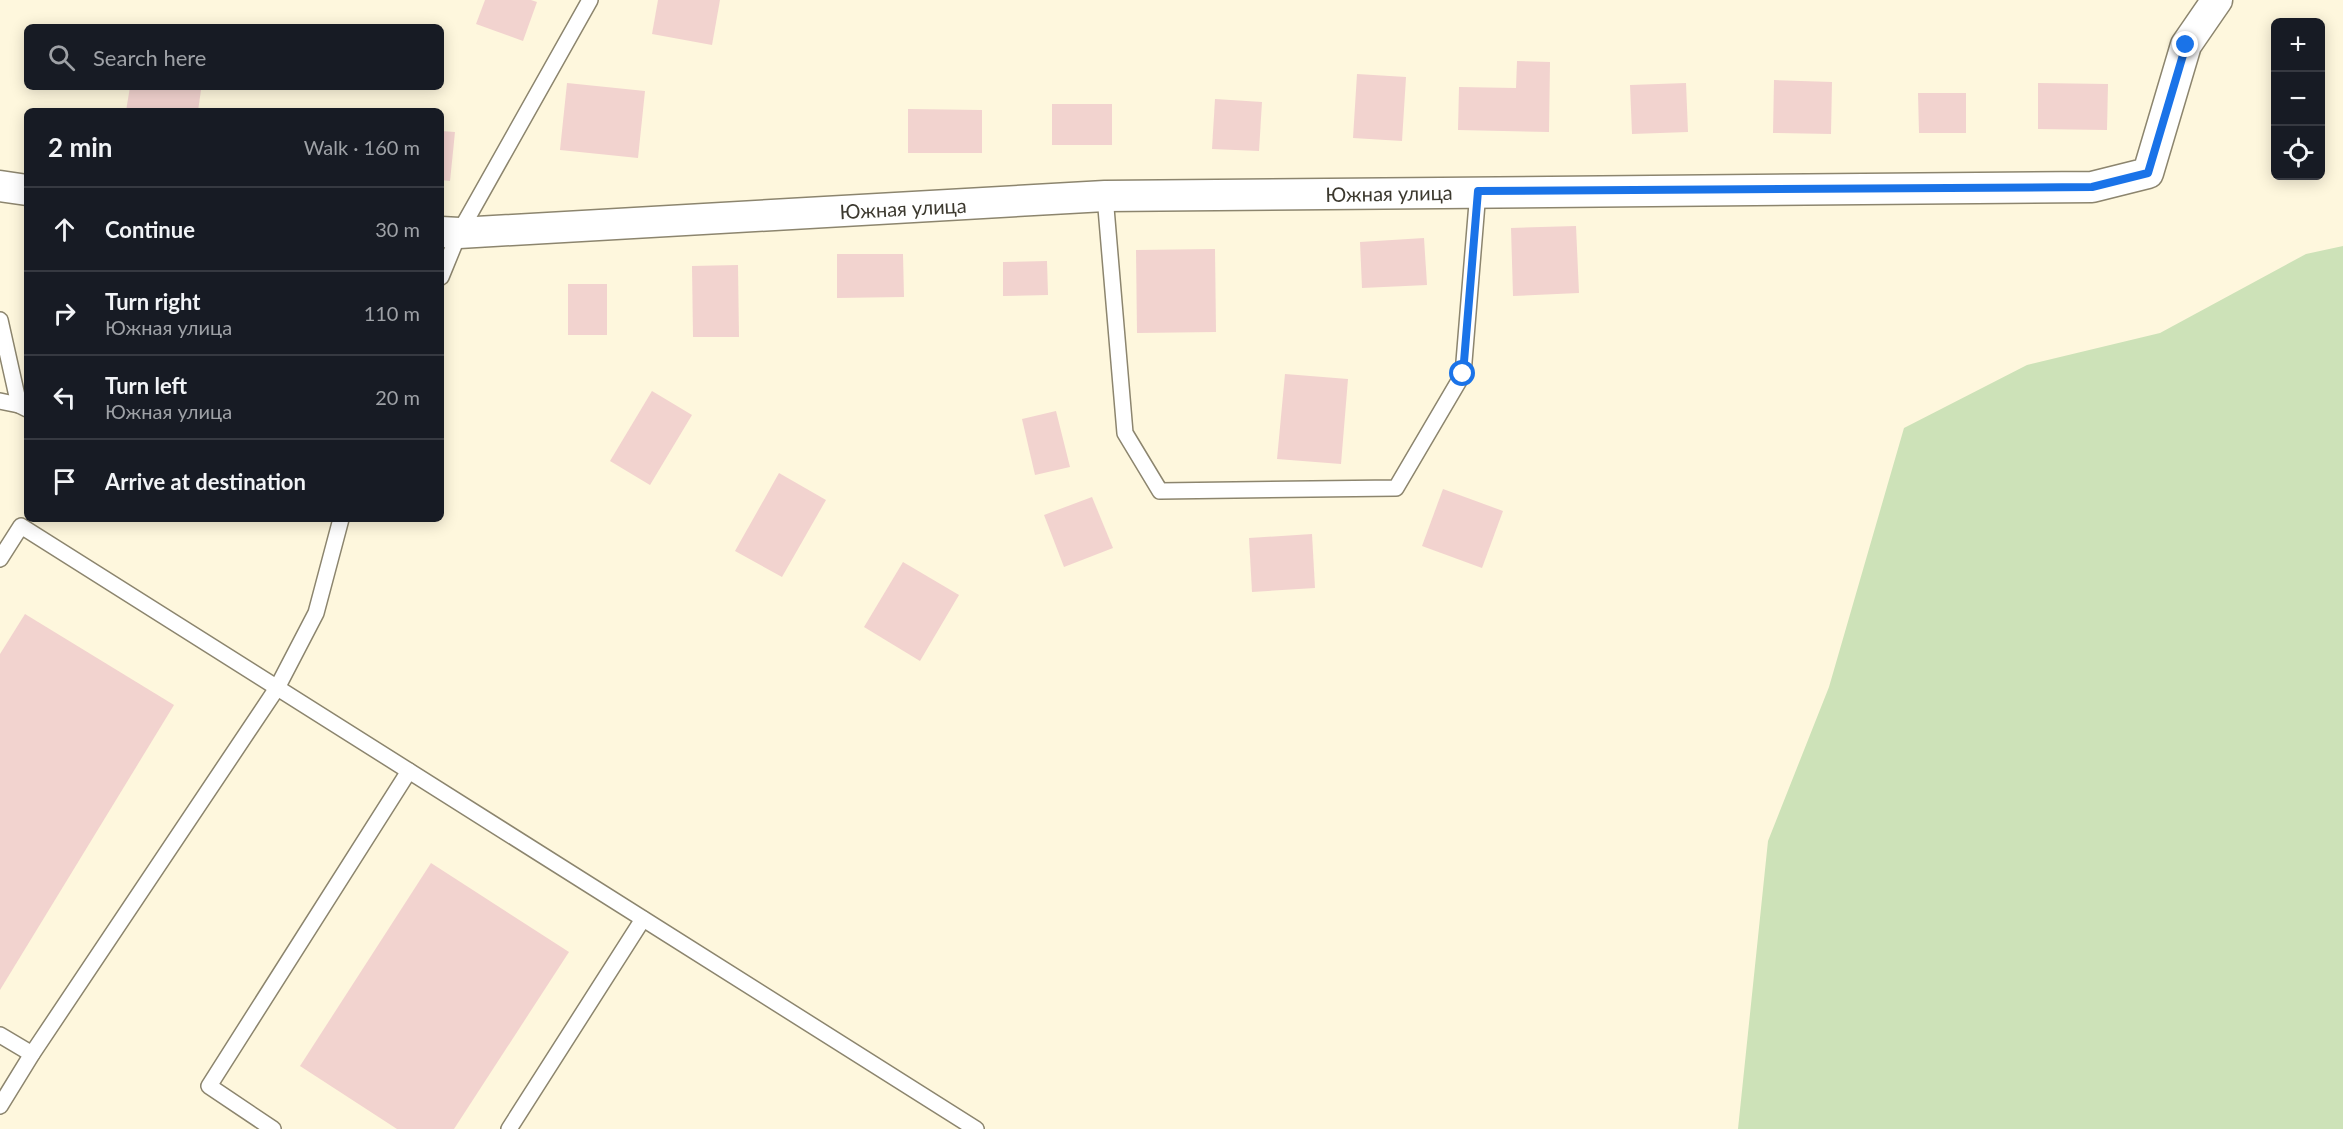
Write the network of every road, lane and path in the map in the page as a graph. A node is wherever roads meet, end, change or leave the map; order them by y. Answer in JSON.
{"nodes":[{"id":1,"x":590,"y":0,"type":"edge"},
{"id":2,"x":2217,"y":0,"type":"edge"},
{"id":3,"x":0,"y":186,"type":"edge"},
{"id":4,"x":24,"y":190,"type":"edge"},
{"id":5,"x":1478,"y":191,"type":"junction"},
{"id":6,"x":1105,"y":196,"type":"junction"},
{"id":7,"x":450,"y":232,"type":"edge"},
{"id":8,"x":444,"y":262,"type":"edge"},
{"id":9,"x":0,"y":320,"type":"edge"},
{"id":10,"x":0,"y":401,"type":"edge"},
{"id":11,"x":23,"y":407,"type":"edge"},
{"id":12,"x":340,"y":522,"type":"edge"},
{"id":13,"x":0,"y":559,"type":"edge"},
{"id":14,"x":277,"y":688,"type":"junction"},
{"id":15,"x":409,"y":771,"type":"junction"},
{"id":16,"x":643,"y":919,"type":"junction"},
{"id":17,"x":0,"y":1035,"type":"edge"},
{"id":18,"x":32,"y":1054,"type":"junction"},
{"id":19,"x":0,"y":1106,"type":"edge"},
{"id":20,"x":273,"y":1129,"type":"edge"},
{"id":21,"x":509,"y":1129,"type":"edge"},
{"id":22,"x":976,"y":1129,"type":"edge"}],
"edges":[{"from":1,"to":7,"type":"lane"},
{"from":2,"to":5,"type":"street","name":"Южная улица"},
{"from":3,"to":4,"type":"street"},
{"from":5,"to":6,"type":"street","name":"Южная улица"},
{"from":5,"to":6,"type":"lane"},
{"from":6,"to":7,"type":"street","name":"Южная улица"},
{"from":7,"to":8,"type":"lane"},
{"from":9,"to":11,"type":"lane"},
{"from":10,"to":11,"type":"lane"},
{"from":12,"to":14,"type":"lane"},
{"from":13,"to":14,"type":"lane"},
{"from":14,"to":15,"type":"lane"},
{"from":14,"to":18,"type":"lane"},
{"from":15,"to":16,"type":"lane"},
{"from":15,"to":20,"type":"lane"},
{"from":16,"to":21,"type":"lane"},
{"from":16,"to":22,"type":"lane"},
{"from":17,"to":18,"type":"lane"},
{"from":18,"to":19,"type":"lane"}]}
